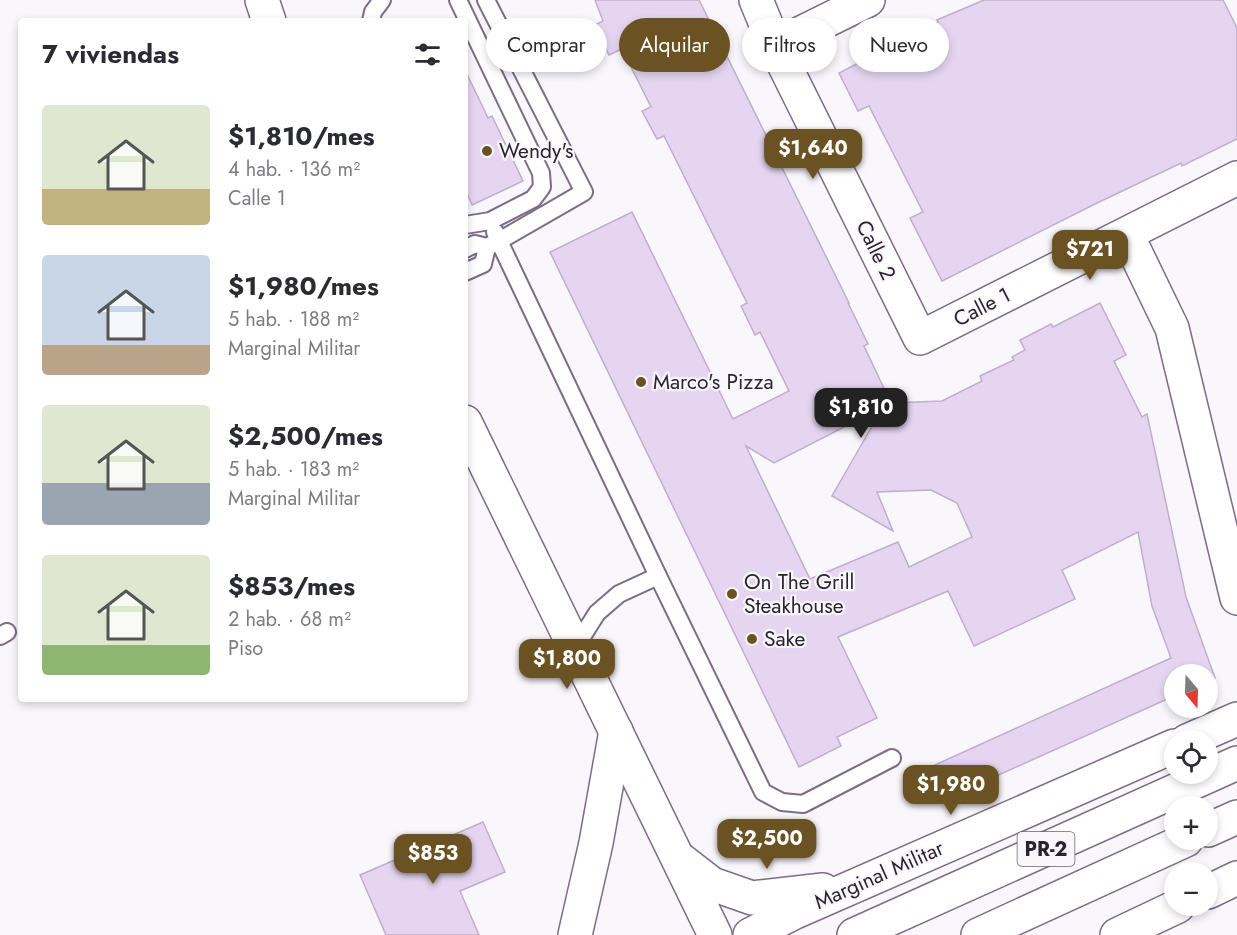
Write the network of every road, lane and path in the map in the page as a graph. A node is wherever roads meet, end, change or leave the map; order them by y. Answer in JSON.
{"nodes":[{"id":1,"x":262,"y":0,"type":"edge"},
{"id":2,"x":382,"y":0,"type":"edge"},
{"id":3,"x":458,"y":0,"type":"edge"},
{"id":4,"x":486,"y":0,"type":"edge"},
{"id":5,"x":756,"y":0,"type":"edge"},
{"id":6,"x":867,"y":0,"type":"edge"},
{"id":7,"x":268,"y":18,"type":"edge"},
{"id":8,"x":372,"y":18,"type":"edge"},
{"id":9,"x":467,"y":18,"type":"edge"},
{"id":10,"x":763,"y":18,"type":"edge"},
{"id":11,"x":831,"y":18,"type":"edge"},
{"id":12,"x":468,"y":21,"type":"edge"},
{"id":13,"x":788,"y":72,"type":"edge"},
{"id":14,"x":1237,"y":178,"type":"edge"},
{"id":15,"x":490,"y":221,"type":"junction"},
{"id":16,"x":468,"y":225,"type":"edge"},
{"id":17,"x":1126,"y":235,"type":"junction"},
{"id":18,"x":493,"y":244,"type":"junction"},
{"id":19,"x":468,"y":248,"type":"edge"},
{"id":20,"x":468,"y":271,"type":"edge"},
{"id":21,"x":920,"y":338,"type":"joint"},
{"id":22,"x":468,"y":428,"type":"edge"},
{"id":23,"x":658,"y":576,"type":"junction"},
{"id":24,"x":1237,"y":598,"type":"edge"},
{"id":25,"x":575,"y":648,"type":"junction"},
{"id":26,"x":1237,"y":719,"type":"edge"},
{"id":27,"x":1212,"y":730,"type":"edge"},
{"id":28,"x":616,"y":731,"type":"junction"},
{"id":29,"x":1164,"y":750,"type":"edge"},
{"id":30,"x":892,"y":758,"type":"dead end"},
{"id":31,"x":1237,"y":763,"type":"edge"},
{"id":32,"x":1237,"y":817,"type":"edge"},
{"id":33,"x":1218,"y":826,"type":"edge"},
{"id":34,"x":1164,"y":850,"type":"edge"},
{"id":35,"x":676,"y":856,"type":"junction"},
{"id":36,"x":1237,"y":878,"type":"edge"},
{"id":37,"x":854,"y":886,"type":"junction"},
{"id":38,"x":1218,"y":887,"type":"edge"},
{"id":39,"x":1164,"y":913,"type":"edge"},
{"id":40,"x":575,"y":935,"type":"edge"},
{"id":41,"x":715,"y":935,"type":"edge"},
{"id":42,"x":750,"y":935,"type":"edge"},
{"id":43,"x":854,"y":935,"type":"edge"},
{"id":44,"x":978,"y":935,"type":"edge"},
{"id":45,"x":1117,"y":935,"type":"edge"}],
"edges":[{"from":1,"to":7,"type":"street"},
{"from":2,"to":8,"type":"lane"},
{"from":3,"to":9,"type":"lane"},
{"from":4,"to":18,"type":"lane"},
{"from":5,"to":10,"type":"street","name":"Calle 2"},
{"from":6,"to":11,"type":"street"},
{"from":12,"to":15,"type":"lane"},
{"from":13,"to":21,"type":"street","name":"Calle 2"},
{"from":14,"to":17,"type":"street","name":"Calle 1"},
{"from":15,"to":16,"type":"lane"},
{"from":15,"to":18,"type":"lane"},
{"from":17,"to":21,"type":"street","name":"Calle 1"},
{"from":17,"to":24,"type":"street"},
{"from":18,"to":19,"type":"lane"},
{"from":18,"to":20,"type":"lane"},
{"from":18,"to":23,"type":"lane"},
{"from":22,"to":25,"type":"street"},
{"from":23,"to":25,"type":"lane"},
{"from":23,"to":30,"type":"lane"},
{"from":25,"to":28,"type":"street"},
{"from":26,"to":27,"type":"street"},
{"from":28,"to":35,"type":"street"},
{"from":28,"to":40,"type":"street"},
{"from":29,"to":37,"type":"street","name":"Marginal Militar"},
{"from":31,"to":43,"type":"street","number":"PR-2"},
{"from":32,"to":33,"type":"street"},
{"from":34,"to":44,"type":"street","number":"PR-2"},
{"from":35,"to":37,"type":"street"},
{"from":35,"to":41,"type":"street"},
{"from":36,"to":38,"type":"street"},
{"from":37,"to":42,"type":"street","name":"Marginal Militar"},
{"from":39,"to":45,"type":"street"}]}
